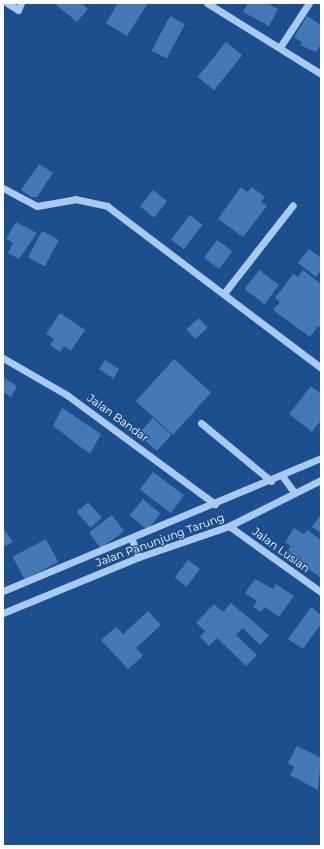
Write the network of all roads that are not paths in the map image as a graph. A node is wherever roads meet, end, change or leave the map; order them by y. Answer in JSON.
{"nodes":[{"id":1,"x":7,"y":3,"type":"edge"},
{"id":2,"x":21,"y":3,"type":"edge"},
{"id":3,"x":207,"y":3,"type":"edge"},
{"id":4,"x":309,"y":3,"type":"edge"},
{"id":5,"x":280,"y":47,"type":"junction"},
{"id":6,"x":321,"y":74,"type":"edge"},
{"id":7,"x":3,"y":188,"type":"edge"},
{"id":8,"x":293,"y":205,"type":"dead end"},
{"id":9,"x":225,"y":292,"type":"junction"},
{"id":10,"x":3,"y":358,"type":"edge"},
{"id":11,"x":321,"y":368,"type":"edge"},
{"id":12,"x":201,"y":423,"type":"dead end"},
{"id":13,"x":321,"y":458,"type":"edge"},
{"id":14,"x":283,"y":477,"type":"junction"},
{"id":15,"x":321,"y":480,"type":"edge"},
{"id":16,"x":271,"y":481,"type":"junction"},
{"id":17,"x":294,"y":492,"type":"junction"},
{"id":18,"x":215,"y":504,"type":"junction"},
{"id":19,"x":229,"y":526,"type":"junction"},
{"id":20,"x":132,"y":540,"type":"junction"},
{"id":21,"x":139,"y":557,"type":"junction"},
{"id":22,"x":3,"y":591,"type":"edge"},
{"id":23,"x":321,"y":592,"type":"edge"},
{"id":24,"x":3,"y":613,"type":"edge"}],
"edges":[{"from":1,"to":2,"type":"street"},
{"from":3,"to":5,"type":"street"},
{"from":4,"to":5,"type":"street"},
{"from":5,"to":6,"type":"street"},
{"from":7,"to":9,"type":"street"},
{"from":8,"to":9,"type":"street"},
{"from":9,"to":11,"type":"street"},
{"from":10,"to":18,"type":"street","name":"Jalan Bandar"},
{"from":12,"to":16,"type":"street"},
{"from":13,"to":14,"type":"street","name":"Jalan Panunjung Tarung"},
{"from":14,"to":16,"type":"street","name":"Jalan Panunjung Tarung"},
{"from":14,"to":17,"type":"street"},
{"from":15,"to":17,"type":"street","name":"Jalan Panunjung Tarung"},
{"from":16,"to":18,"type":"street","name":"Jalan Panunjung Tarung"},
{"from":17,"to":19,"type":"street","name":"Jalan Panunjung Tarung"},
{"from":18,"to":20,"type":"street","name":"Jalan Panunjung Tarung"},
{"from":19,"to":21,"type":"street","name":"Jalan Panunjung Tarung"},
{"from":19,"to":23,"type":"street","name":"Jalan Lusian"},
{"from":20,"to":21,"type":"street"},
{"from":20,"to":22,"type":"street","name":"Jalan Panunjung Tarung"},
{"from":21,"to":24,"type":"street","name":"Jalan Panunjung Tarung"}]}
